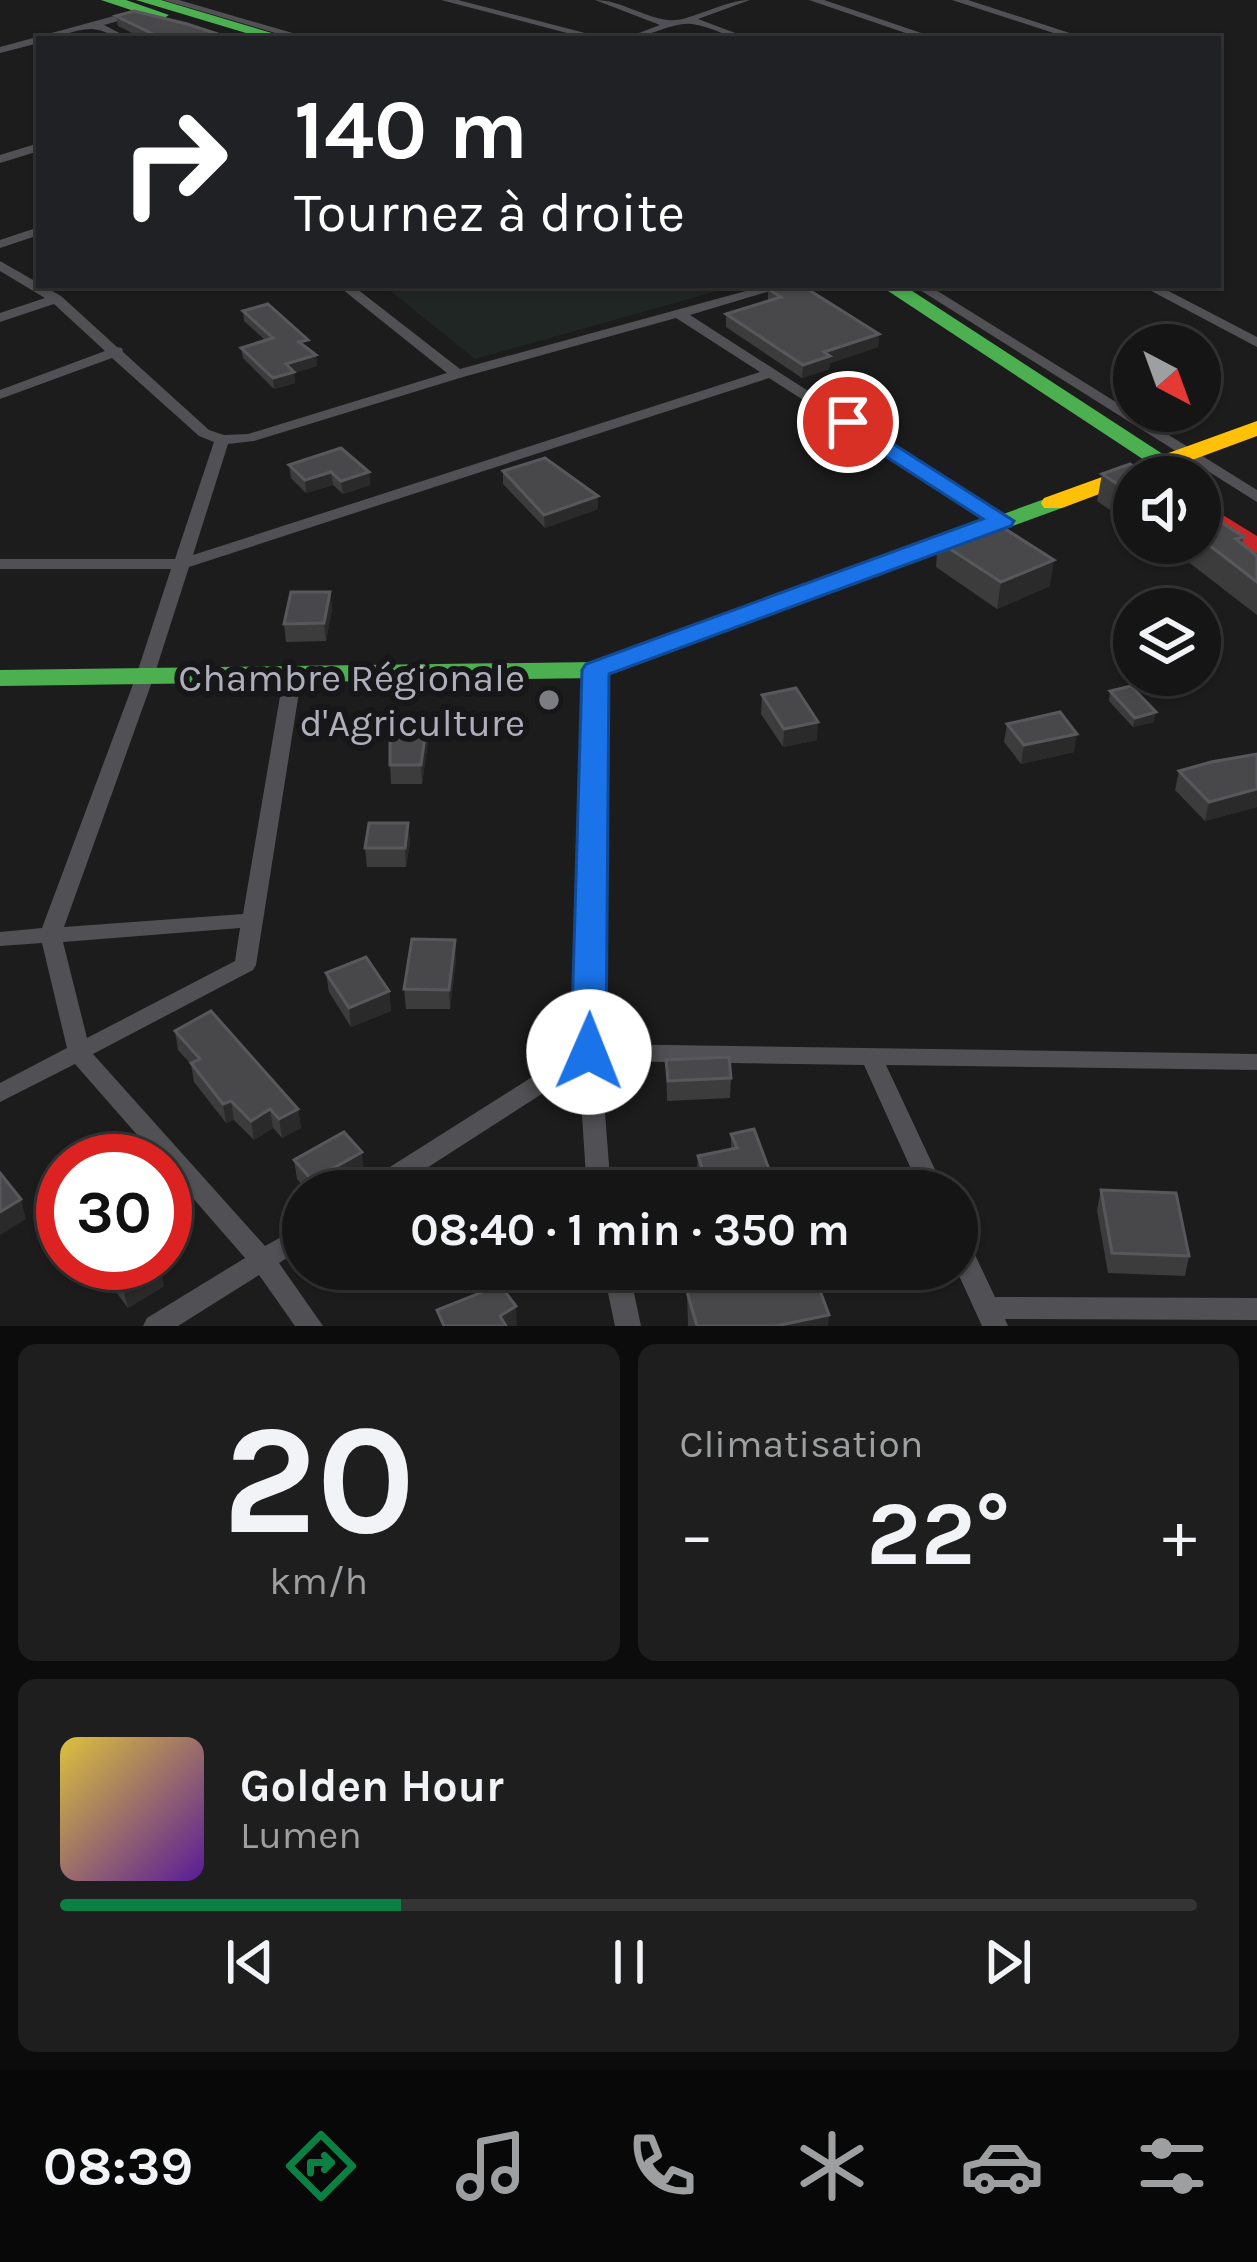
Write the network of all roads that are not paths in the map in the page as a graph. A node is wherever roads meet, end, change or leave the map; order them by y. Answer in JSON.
{"nodes":[{"id":1,"x":446,"y":0,"type":"edge"},
{"id":2,"x":600,"y":0,"type":"edge"},
{"id":3,"x":745,"y":0,"type":"edge"},
{"id":4,"x":814,"y":0,"type":"edge"},
{"id":5,"x":957,"y":0,"type":"edge"},
{"id":6,"x":159,"y":3,"type":"edge"},
{"id":7,"x":102,"y":12,"type":"edge"},
{"id":8,"x":687,"y":19,"type":"junction"},
{"id":9,"x":671,"y":25,"type":"junction"},
{"id":10,"x":47,"y":36,"type":"edge"},
{"id":11,"x":123,"y":36,"type":"edge"},
{"id":12,"x":240,"y":36,"type":"edge"},
{"id":13,"x":274,"y":36,"type":"edge"},
{"id":14,"x":296,"y":36,"type":"edge"},
{"id":15,"x":591,"y":36,"type":"edge"},
{"id":16,"x":637,"y":36,"type":"edge"},
{"id":17,"x":737,"y":36,"type":"edge"},
{"id":18,"x":925,"y":36,"type":"edge"},
{"id":19,"x":1073,"y":36,"type":"edge"},
{"id":20,"x":36,"y":40,"type":"edge"},
{"id":21,"x":0,"y":50,"type":"edge"},
{"id":22,"x":36,"y":148,"type":"edge"},
{"id":23,"x":0,"y":159,"type":"edge"},
{"id":24,"x":36,"y":232,"type":"edge"},
{"id":25,"x":0,"y":244,"type":"edge"},
{"id":26,"x":0,"y":265,"type":"edge"},
{"id":27,"x":36,"y":287,"type":"edge"},
{"id":28,"x":38,"y":288,"type":"edge"},
{"id":29,"x":348,"y":288,"type":"edge"},
{"id":30,"x":772,"y":288,"type":"edge"},
{"id":31,"x":868,"y":288,"type":"edge"},
{"id":32,"x":894,"y":288,"type":"edge"},
{"id":33,"x":923,"y":288,"type":"edge"},
{"id":34,"x":1153,"y":288,"type":"edge"},
{"id":35,"x":56,"y":299,"type":"junction"},
{"id":36,"x":679,"y":314,"type":"junction"},
{"id":37,"x":0,"y":318,"type":"edge"},
{"id":38,"x":1257,"y":344,"type":"edge"},
{"id":39,"x":117,"y":351,"type":"junction"},
{"id":40,"x":771,"y":373,"type":"junction"},
{"id":41,"x":458,"y":374,"type":"junction"},
{"id":42,"x":0,"y":395,"type":"edge"},
{"id":43,"x":1257,"y":428,"type":"edge"},
{"id":44,"x":222,"y":440,"type":"junction"},
{"id":45,"x":1147,"y":456,"type":"edge"},
{"id":46,"x":1149,"y":456,"type":"edge"},
{"id":47,"x":1151,"y":456,"type":"edge"},
{"id":48,"x":1194,"y":456,"type":"edge"},
{"id":49,"x":1113,"y":485,"type":"edge"},
{"id":50,"x":1221,"y":485,"type":"edge"},
{"id":51,"x":1257,"y":497,"type":"edge"},
{"id":52,"x":1221,"y":500,"type":"edge"},
{"id":53,"x":1002,"y":521,"type":"junction"},
{"id":54,"x":1221,"y":522,"type":"edge"},
{"id":55,"x":1257,"y":524,"type":"edge"},
{"id":56,"x":1257,"y":547,"type":"edge"},
{"id":57,"x":0,"y":564,"type":"edge"},
{"id":58,"x":182,"y":564,"type":"junction"},
{"id":59,"x":596,"y":670,"type":"junction"},
{"id":60,"x":293,"y":673,"type":"junction"},
{"id":61,"x":0,"y":678,"type":"edge"},
{"id":62,"x":144,"y":679,"type":"junction"},
{"id":63,"x":253,"y":920,"type":"junction"},
{"id":64,"x":51,"y":934,"type":"junction"},
{"id":65,"x":0,"y":939,"type":"edge"},
{"id":66,"x":589,"y":1052,"type":"junction"},
{"id":67,"x":79,"y":1053,"type":"junction"},
{"id":68,"x":871,"y":1056,"type":"junction"},
{"id":69,"x":1257,"y":1062,"type":"edge"},
{"id":70,"x":0,"y":1094,"type":"edge"},
{"id":71,"x":405,"y":1170,"type":"edge"},
{"id":72,"x":597,"y":1170,"type":"edge"},
{"id":73,"x":923,"y":1170,"type":"edge"},
{"id":74,"x":282,"y":1249,"type":"edge"},
{"id":75,"x":263,"y":1261,"type":"junction"},
{"id":76,"x":978,"y":1289,"type":"edge"},
{"id":77,"x":620,"y":1290,"type":"edge"},
{"id":78,"x":1257,"y":1309,"type":"edge"},
{"id":79,"x":991,"y":1317,"type":"edge"},
{"id":80,"x":156,"y":1326,"type":"edge"},
{"id":81,"x":310,"y":1326,"type":"edge"},
{"id":82,"x":628,"y":1326,"type":"edge"}],
"edges":[{"from":1,"to":15,"type":"street"},
{"from":2,"to":9,"type":"street"},
{"from":3,"to":8,"type":"street"},
{"from":4,"to":18,"type":"street"},
{"from":5,"to":19,"type":"street"},
{"from":6,"to":7,"type":"main road"},
{"from":6,"to":12,"type":"main road"},
{"from":6,"to":13,"type":"main road"},
{"from":6,"to":14,"type":"street"},
{"from":7,"to":10,"type":"street"},
{"from":7,"to":11,"type":"street"},
{"from":8,"to":9,"type":"street"},
{"from":8,"to":17,"type":"street"},
{"from":9,"to":16,"type":"street"},
{"from":20,"to":21,"type":"street"},
{"from":22,"to":23,"type":"street"},
{"from":24,"to":25,"type":"street"},
{"from":26,"to":27,"type":"street"},
{"from":28,"to":35,"type":"street"},
{"from":29,"to":41,"type":"street"},
{"from":30,"to":36,"type":"street"},
{"from":31,"to":45,"type":"main road"},
{"from":32,"to":46,"type":"main road"},
{"from":33,"to":47,"type":"street"},
{"from":34,"to":38,"type":"street"},
{"from":35,"to":37,"type":"street"},
{"from":35,"to":39,"type":"street"},
{"from":36,"to":40,"type":"street"},
{"from":36,"to":41,"type":"street"},
{"from":39,"to":42,"type":"street"},
{"from":39,"to":44,"type":"street"},
{"from":40,"to":53,"type":"street"},
{"from":40,"to":58,"type":"street"},
{"from":41,"to":44,"type":"street"},
{"from":43,"to":48,"type":"main road"},
{"from":44,"to":58,"type":"street"},
{"from":49,"to":53,"type":"main road"},
{"from":50,"to":51,"type":"street"},
{"from":52,"to":55,"type":"main road"},
{"from":53,"to":59,"type":"main road"},
{"from":54,"to":56,"type":"main road"},
{"from":57,"to":58,"type":"street"},
{"from":58,"to":62,"type":"street"},
{"from":59,"to":60,"type":"main road"},
{"from":59,"to":66,"type":"street"},
{"from":60,"to":62,"type":"main road"},
{"from":60,"to":63,"type":"street"},
{"from":61,"to":62,"type":"main road"},
{"from":62,"to":64,"type":"street"},
{"from":63,"to":64,"type":"street"},
{"from":63,"to":67,"type":"street"},
{"from":64,"to":65,"type":"street"},
{"from":64,"to":67,"type":"street"},
{"from":66,"to":68,"type":"street"},
{"from":66,"to":71,"type":"street"},
{"from":66,"to":72,"type":"street"},
{"from":67,"to":70,"type":"street"},
{"from":67,"to":75,"type":"street"},
{"from":68,"to":69,"type":"street"},
{"from":68,"to":73,"type":"street"},
{"from":74,"to":75,"type":"street"},
{"from":75,"to":80,"type":"street"},
{"from":75,"to":81,"type":"street"},
{"from":76,"to":79,"type":"street"},
{"from":77,"to":82,"type":"street"},
{"from":78,"to":79,"type":"street"}]}
